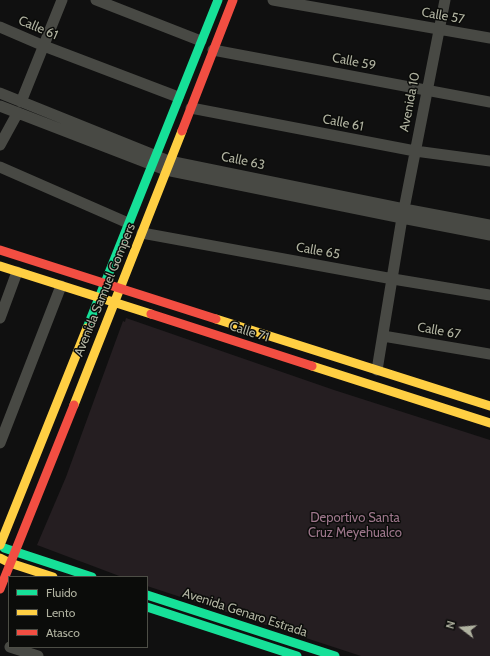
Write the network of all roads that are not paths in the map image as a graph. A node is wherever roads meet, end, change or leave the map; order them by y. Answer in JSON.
{"nodes":[{"id":1,"x":62,"y":0,"type":"edge"},
{"id":2,"x":96,"y":0,"type":"edge"},
{"id":3,"x":218,"y":0,"type":"edge"},
{"id":4,"x":233,"y":0,"type":"edge"},
{"id":5,"x":273,"y":0,"type":"edge"},
{"id":6,"x":444,"y":0,"type":"edge"},
{"id":7,"x":0,"y":28,"type":"edge"},
{"id":8,"x":439,"y":30,"type":"junction"},
{"id":9,"x":490,"y":38,"type":"edge"},
{"id":10,"x":201,"y":42,"type":"junction"},
{"id":11,"x":44,"y":46,"type":"junction"},
{"id":12,"x":213,"y":50,"type":"junction"},
{"id":13,"x":427,"y":90,"type":"junction"},
{"id":14,"x":0,"y":93,"type":"edge"},
{"id":15,"x":178,"y":97,"type":"junction"},
{"id":16,"x":21,"y":102,"type":"junction"},
{"id":17,"x":490,"y":102,"type":"edge"},
{"id":18,"x":0,"y":106,"type":"edge"},
{"id":19,"x":191,"y":108,"type":"junction"},
{"id":20,"x":17,"y":114,"type":"junction"},
{"id":21,"x":0,"y":145,"type":"edge"},
{"id":22,"x":415,"y":151,"type":"junction"},
{"id":23,"x":153,"y":160,"type":"junction"},
{"id":24,"x":490,"y":161,"type":"edge"},
{"id":25,"x":168,"y":165,"type":"junction"},
{"id":26,"x":0,"y":167,"type":"edge"},
{"id":27,"x":403,"y":213,"type":"junction"},
{"id":28,"x":128,"y":223,"type":"junction"},
{"id":29,"x":490,"y":225,"type":"edge"},
{"id":30,"x":142,"y":233,"type":"junction"},
{"id":31,"x":490,"y":235,"type":"edge"},
{"id":32,"x":0,"y":250,"type":"edge"},
{"id":33,"x":0,"y":266,"type":"edge"},
{"id":34,"x":17,"y":272,"type":"junction"},
{"id":35,"x":393,"y":279,"type":"junction"},
{"id":36,"x":104,"y":283,"type":"junction"},
{"id":37,"x":61,"y":286,"type":"junction"},
{"id":38,"x":120,"y":288,"type":"junction"},
{"id":39,"x":490,"y":295,"type":"edge"},
{"id":40,"x":98,"y":298,"type":"junction"},
{"id":41,"x":114,"y":304,"type":"junction"},
{"id":42,"x":0,"y":318,"type":"edge"},
{"id":43,"x":384,"y":336,"type":"junction"},
{"id":44,"x":490,"y":354,"type":"edge"},
{"id":45,"x":377,"y":370,"type":"junction"},
{"id":46,"x":490,"y":406,"type":"edge"},
{"id":47,"x":490,"y":423,"type":"edge"},
{"id":48,"x":0,"y":443,"type":"edge"},
{"id":49,"x":0,"y":546,"type":"edge"},
{"id":50,"x":14,"y":552,"type":"junction"},
{"id":51,"x":0,"y":558,"type":"edge"},
{"id":52,"x":10,"y":563,"type":"junction"},
{"id":53,"x":50,"y":576,"type":"edge"},
{"id":54,"x":89,"y":576,"type":"edge"},
{"id":55,"x":0,"y":589,"type":"edge"},
{"id":56,"x":148,"y":595,"type":"edge"},
{"id":57,"x":148,"y":607,"type":"edge"},
{"id":58,"x":269,"y":635,"type":"junction"},
{"id":59,"x":12,"y":648,"type":"edge"},
{"id":60,"x":264,"y":651,"type":"edge"},
{"id":61,"x":38,"y":656,"type":"edge"},
{"id":62,"x":297,"y":656,"type":"edge"},
{"id":63,"x":335,"y":656,"type":"edge"}],
"edges":[{"from":1,"to":11,"type":"street"},
{"from":2,"to":10,"type":"street"},
{"from":3,"to":10,"type":"street","name":"Avenida Samuel Gompers"},
{"from":4,"to":12,"type":"street","name":"Avenida Samuel Gompers"},
{"from":5,"to":8,"type":"street","name":"Calle 57"},
{"from":6,"to":8,"type":"street","name":"Avenida 10"},
{"from":7,"to":11,"type":"street","name":"Calle 61"},
{"from":8,"to":9,"type":"street","name":"Calle 57"},
{"from":8,"to":13,"type":"street","name":"Avenida 10"},
{"from":10,"to":15,"type":"street","name":"Avenida Samuel Gompers"},
{"from":11,"to":15,"type":"street","name":"Calle 61"},
{"from":11,"to":16,"type":"street"},
{"from":12,"to":13,"type":"street","name":"Calle 59"},
{"from":12,"to":19,"type":"street","name":"Avenida Samuel Gompers"},
{"from":13,"to":17,"type":"street","name":"Calle 59"},
{"from":13,"to":22,"type":"street","name":"Avenida 10"},
{"from":14,"to":16,"type":"street","name":"Calle 63"},
{"from":15,"to":23,"type":"street","name":"Avenida Samuel Gompers"},
{"from":16,"to":23,"type":"street","name":"Calle 63"},
{"from":18,"to":20,"type":"street","name":"Calle 63"},
{"from":19,"to":22,"type":"street","name":"Calle 61"},
{"from":19,"to":25,"type":"street","name":"Avenida Samuel Gompers"},
{"from":20,"to":21,"type":"street"},
{"from":20,"to":23,"type":"street","name":"Calle 63"},
{"from":22,"to":24,"type":"street","name":"Calle 61"},
{"from":22,"to":27,"type":"street","name":"Avenida 10"},
{"from":23,"to":25,"type":"street","name":"Calle 63"},
{"from":23,"to":28,"type":"street","name":"Avenida Samuel Gompers"},
{"from":25,"to":27,"type":"street","name":"Calle 63"},
{"from":25,"to":30,"type":"street","name":"Avenida Samuel Gompers"},
{"from":26,"to":28,"type":"street"},
{"from":27,"to":29,"type":"street","name":"Calle 63"},
{"from":27,"to":31,"type":"street","name":"Calle 63"},
{"from":27,"to":35,"type":"street","name":"Avenida 10"},
{"from":28,"to":36,"type":"street","name":"Avenida Samuel Gompers"},
{"from":30,"to":35,"type":"street","name":"Calle 65"},
{"from":30,"to":38,"type":"street","name":"Avenida Samuel Gompers"},
{"from":32,"to":36,"type":"street","name":"Calle 71"},
{"from":33,"to":34,"type":"street","name":"Calle 71"},
{"from":34,"to":37,"type":"street","name":"Calle 71"},
{"from":34,"to":42,"type":"street"},
{"from":35,"to":39,"type":"street","name":"Calle 65"},
{"from":35,"to":43,"type":"street","name":"Avenida 10"},
{"from":36,"to":38,"type":"street","name":"Calle 71"},
{"from":36,"to":40,"type":"street","name":"Avenida Samuel Gompers"},
{"from":37,"to":40,"type":"street","name":"Calle 71"},
{"from":37,"to":48,"type":"street"},
{"from":38,"to":41,"type":"street","name":"Avenida Samuel Gompers"},
{"from":38,"to":45,"type":"street","name":"Calle 71"},
{"from":40,"to":41,"type":"street","name":"Calle 71"},
{"from":40,"to":49,"type":"street","name":"Avenida Samuel Gompers"},
{"from":41,"to":47,"type":"street","name":"Calle 71"},
{"from":41,"to":50,"type":"street","name":"Avenida Samuel Gompers"},
{"from":43,"to":44,"type":"street","name":"Calle 67"},
{"from":43,"to":45,"type":"street","name":"Avenida 10"},
{"from":45,"to":46,"type":"street","name":"Calle 71"},
{"from":49,"to":50,"type":"street"},
{"from":50,"to":52,"type":"street","name":"Avenida Samuel Gompers"},
{"from":50,"to":54,"type":"street"},
{"from":51,"to":52,"type":"street"},
{"from":52,"to":53,"type":"street"},
{"from":52,"to":55,"type":"street","name":"Avenida Samuel Gompers"},
{"from":56,"to":58,"type":"street","name":"Avenida Genaro Estrada"},
{"from":57,"to":60,"type":"street","name":"Avenida Genaro Estrada"},
{"from":58,"to":60,"type":"street"},
{"from":58,"to":63,"type":"street","name":"Avenida Genaro Estrada"},
{"from":59,"to":61,"type":"street"},
{"from":60,"to":62,"type":"street","name":"Avenida Genaro Estrada"}]}
